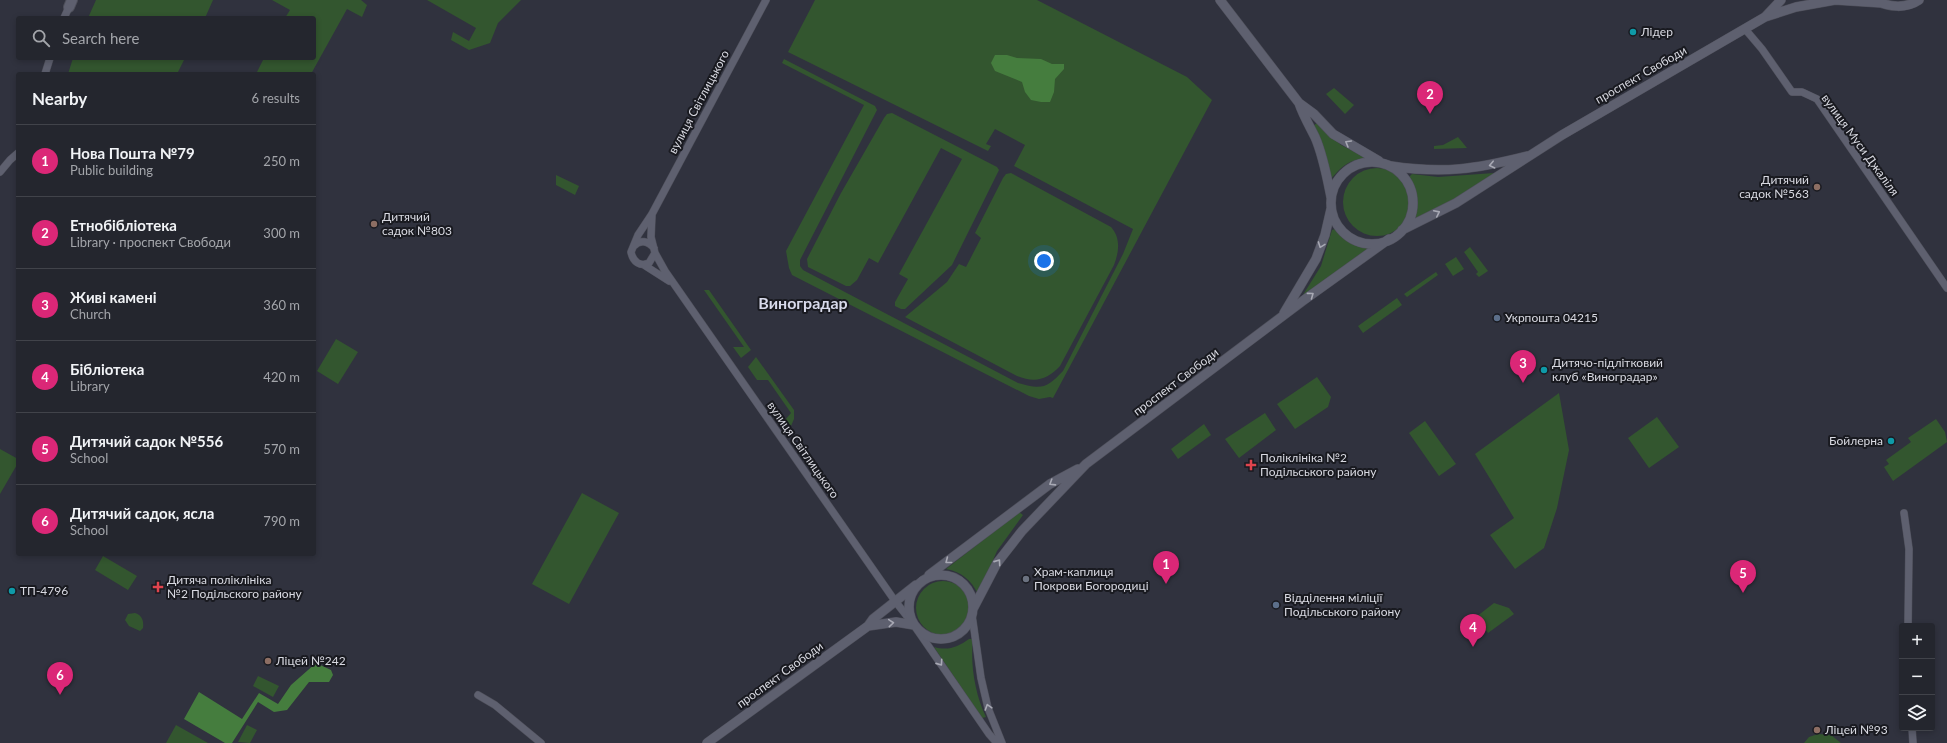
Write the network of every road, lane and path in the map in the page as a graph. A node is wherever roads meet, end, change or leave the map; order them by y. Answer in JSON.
{"nodes":[{"id":1,"x":766,"y":0,"type":"edge"},
{"id":2,"x":1220,"y":0,"type":"edge"},
{"id":3,"x":1780,"y":0,"type":"edge"},
{"id":4,"x":1919,"y":0,"type":"edge"},
{"id":5,"x":1879,"y":2,"type":"edge"},
{"id":6,"x":70,"y":4,"type":"edge"},
{"id":7,"x":65,"y":16,"type":"edge"},
{"id":8,"x":1765,"y":17,"type":"junction"},
{"id":9,"x":1745,"y":29,"type":"junction"},
{"id":10,"x":49,"y":60,"type":"edge"},
{"id":11,"x":46,"y":72,"type":"edge"},
{"id":12,"x":1299,"y":102,"type":"junction"},
{"id":13,"x":16,"y":155,"type":"edge"},
{"id":14,"x":1530,"y":156,"type":"junction"},
{"id":15,"x":1385,"y":164,"type":"junction"},
{"id":16,"x":0,"y":172,"type":"edge"},
{"id":17,"x":1331,"y":204,"type":"junction"},
{"id":18,"x":652,"y":214,"type":"junction"},
{"id":19,"x":1402,"y":230,"type":"junction"},
{"id":20,"x":1389,"y":239,"type":"junction"},
{"id":21,"x":633,"y":247,"type":"junction"},
{"id":22,"x":654,"y":251,"type":"junction"},
{"id":23,"x":644,"y":265,"type":"junction"},
{"id":24,"x":675,"y":286,"type":"junction"},
{"id":25,"x":1947,"y":288,"type":"edge"},
{"id":26,"x":1280,"y":319,"type":"junction"},
{"id":27,"x":1086,"y":464,"type":"junction"},
{"id":28,"x":1904,"y":513,"type":"dead end"},
{"id":29,"x":926,"y":578,"type":"junction"},
{"id":30,"x":916,"y":585,"type":"junction"},
{"id":31,"x":895,"y":601,"type":"junction"},
{"id":32,"x":972,"y":612,"type":"junction"},
{"id":33,"x":1908,"y":623,"type":"edge"},
{"id":34,"x":868,"y":626,"type":"junction"},
{"id":35,"x":916,"y":628,"type":"junction"},
{"id":36,"x":478,"y":695,"type":"dead end"},
{"id":37,"x":1912,"y":731,"type":"edge"},
{"id":38,"x":542,"y":743,"type":"edge"},
{"id":39,"x":707,"y":743,"type":"edge"},
{"id":40,"x":997,"y":743,"type":"edge"},
{"id":41,"x":1002,"y":743,"type":"edge"},
{"id":42,"x":1913,"y":743,"type":"edge"}],
"edges":[{"from":1,"to":18,"type":"street","name":"вулиця Світлицького"},
{"from":2,"to":12,"type":"street"},
{"from":3,"to":8,"type":"street","name":"проспект Свободи"},
{"from":4,"to":5,"type":"street","name":"проспект Свободи"},
{"from":5,"to":8,"type":"street","name":"проспект Свободи"},
{"from":6,"to":7,"type":"street"},
{"from":8,"to":9,"type":"street","name":"проспект Свободи"},
{"from":9,"to":14,"type":"street","name":"проспект Свободи"},
{"from":9,"to":25,"type":"street","name":"вулиця Муси Джаліля"},
{"from":10,"to":11,"type":"street"},
{"from":15,"to":12,"type":"street","one_way":true},
{"from":12,"to":17,"type":"street"},
{"from":13,"to":16,"type":"street"},
{"from":14,"to":15,"type":"street","name":"проспект Свободи","one_way":true},
{"from":19,"to":14,"type":"street","name":"проспект Свободи","one_way":true},
{"from":15,"to":17,"type":"street"},
{"from":15,"to":19,"type":"street"},
{"from":17,"to":20,"type":"street"},
{"from":17,"to":26,"type":"street","name":"проспект Свободи","one_way":true},
{"from":18,"to":21,"type":"street","name":"вулиця Світлицького"},
{"from":18,"to":22,"type":"street","name":"вулиця Світлицького"},
{"from":19,"to":20,"type":"street"},
{"from":26,"to":20,"type":"street","name":"проспект Свободи","one_way":true},
{"from":21,"to":22,"type":"street"},
{"from":21,"to":23,"type":"street"},
{"from":22,"to":23,"type":"street"},
{"from":22,"to":24,"type":"street","name":"вулиця Світлицького"},
{"from":23,"to":24,"type":"street","name":"вулиця Світлицького"},
{"from":24,"to":31,"type":"street","name":"вулиця Світлицького"},
{"from":26,"to":27,"type":"street","name":"проспект Свободи"},
{"from":27,"to":29,"type":"street","name":"проспект Свободи","one_way":true},
{"from":32,"to":27,"type":"street","name":"проспект Свободи","one_way":true},
{"from":28,"to":33,"type":"street"},
{"from":29,"to":30,"type":"street"},
{"from":29,"to":32,"type":"street"},
{"from":30,"to":31,"type":"street","name":"проспект Свободи"},
{"from":30,"to":35,"type":"street"},
{"from":31,"to":34,"type":"street","name":"проспект Свободи"},
{"from":31,"to":35,"type":"street","name":"вулиця Світлицького"},
{"from":32,"to":35,"type":"street"},
{"from":41,"to":32,"type":"street","one_way":true},
{"from":34,"to":35,"type":"street","name":"проспект Свободи","one_way":true},
{"from":34,"to":39,"type":"street","name":"проспект Свободи"},
{"from":35,"to":40,"type":"street","name":"вулиця Світлицького","one_way":true},
{"from":36,"to":38,"type":"street"},
{"from":37,"to":42,"type":"street"}]}
